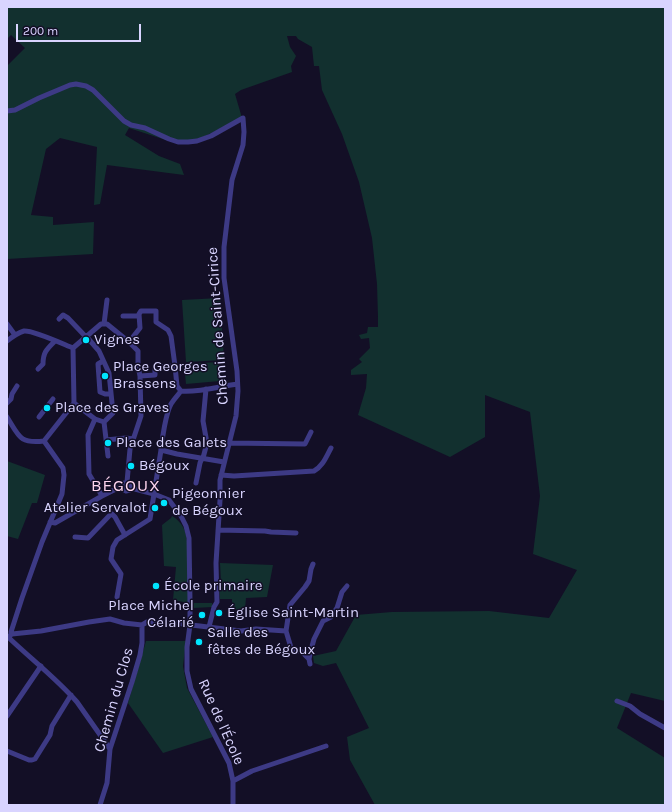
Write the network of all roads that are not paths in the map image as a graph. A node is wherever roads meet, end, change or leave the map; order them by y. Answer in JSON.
{"nodes":[{"id":1,"x":7,"y":111,"type":"edge"},
{"id":2,"x":106,"y":300,"type":"dead end"},
{"id":3,"x":123,"y":316,"type":"dead end"},
{"id":4,"x":140,"y":316,"type":"junction"},
{"id":5,"x":59,"y":319,"type":"dead end"},
{"id":6,"x":7,"y":324,"type":"edge"},
{"id":7,"x":104,"y":324,"type":"junction"},
{"id":8,"x":15,"y":335,"type":"junction"},
{"id":9,"x":86,"y":336,"type":"junction"},
{"id":10,"x":7,"y":341,"type":"edge"},
{"id":11,"x":55,"y":341,"type":"junction"},
{"id":12,"x":129,"y":342,"type":"junction"},
{"id":13,"x":73,"y":348,"type":"junction"},
{"id":14,"x":103,"y":360,"type":"junction"},
{"id":15,"x":174,"y":366,"type":"junction"},
{"id":16,"x":38,"y":369,"type":"dead end"},
{"id":17,"x":140,"y":376,"type":"junction"},
{"id":18,"x":237,"y":384,"type":"junction"},
{"id":19,"x":17,"y":386,"type":"dead end"},
{"id":20,"x":206,"y":389,"type":"junction"},
{"id":21,"x":181,"y":391,"type":"junction"},
{"id":22,"x":111,"y":394,"type":"junction"},
{"id":23,"x":53,"y":399,"type":"dead end"},
{"id":24,"x":7,"y":403,"type":"edge"},
{"id":25,"x":74,"y":403,"type":"junction"},
{"id":26,"x":7,"y":417,"type":"edge"},
{"id":27,"x":39,"y":417,"type":"dead end"},
{"id":28,"x":95,"y":419,"type":"junction"},
{"id":29,"x":104,"y":422,"type":"junction"},
{"id":30,"x":311,"y":432,"type":"dead end"},
{"id":31,"x":106,"y":440,"type":"junction"},
{"id":32,"x":133,"y":440,"type":"junction"},
{"id":33,"x":44,"y":441,"type":"junction"},
{"id":34,"x":229,"y":442,"type":"junction"},
{"id":35,"x":331,"y":448,"type":"dead end"},
{"id":36,"x":161,"y":450,"type":"junction"},
{"id":37,"x":108,"y":456,"type":"dead end"},
{"id":38,"x":202,"y":458,"type":"junction"},
{"id":39,"x":224,"y":462,"type":"junction"},
{"id":40,"x":221,"y":475,"type":"junction"},
{"id":41,"x":127,"y":482,"type":"junction"},
{"id":42,"x":196,"y":483,"type":"dead end"},
{"id":43,"x":122,"y":486,"type":"junction"},
{"id":44,"x":131,"y":488,"type":"junction"},
{"id":45,"x":154,"y":494,"type":"junction"},
{"id":46,"x":102,"y":496,"type":"junction"},
{"id":47,"x":50,"y":522,"type":"junction"},
{"id":48,"x":218,"y":530,"type":"junction"},
{"id":49,"x":296,"y":533,"type":"dead end"},
{"id":50,"x":125,"y":535,"type":"junction"},
{"id":51,"x":75,"y":537,"type":"dead end"},
{"id":52,"x":313,"y":564,"type":"dead end"},
{"id":53,"x":347,"y":586,"type":"dead end"},
{"id":54,"x":117,"y":596,"type":"dead end"},
{"id":55,"x":142,"y":625,"type":"junction"},
{"id":56,"x":190,"y":625,"type":"junction"},
{"id":57,"x":209,"y":627,"type":"junction"},
{"id":58,"x":286,"y":630,"type":"junction"},
{"id":59,"x":9,"y":636,"type":"edge"},
{"id":60,"x":41,"y":666,"type":"junction"},
{"id":61,"x":71,"y":695,"type":"junction"},
{"id":62,"x":617,"y":701,"type":"dead end"},
{"id":63,"x":7,"y":715,"type":"edge"},
{"id":64,"x":665,"y":728,"type":"edge"},
{"id":65,"x":326,"y":746,"type":"dead end"},
{"id":66,"x":110,"y":748,"type":"junction"},
{"id":67,"x":7,"y":751,"type":"edge"},
{"id":68,"x":233,"y":781,"type":"junction"},
{"id":69,"x":100,"y":805,"type":"edge"},
{"id":70,"x":234,"y":805,"type":"edge"}],
"edges":[{"from":1,"to":18,"type":"street","name":"Chemin de Saint-Cirice"},
{"from":2,"to":7,"type":"street"},
{"from":3,"to":4,"type":"street"},
{"from":4,"to":12,"type":"street"},
{"from":4,"to":15,"type":"street"},
{"from":5,"to":9,"type":"street"},
{"from":6,"to":8,"type":"street"},
{"from":7,"to":9,"type":"street"},
{"from":7,"to":12,"type":"street"},
{"from":8,"to":10,"type":"street"},
{"from":8,"to":11,"type":"street"},
{"from":9,"to":13,"type":"street"},
{"from":9,"to":14,"type":"street"},
{"from":11,"to":13,"type":"street"},
{"from":11,"to":16,"type":"street"},
{"from":12,"to":17,"type":"street"},
{"from":13,"to":25,"type":"street"},
{"from":14,"to":22,"type":"street"},
{"from":14,"to":22,"type":"street"},
{"from":15,"to":17,"type":"street"},
{"from":15,"to":21,"type":"street"},
{"from":17,"to":32,"type":"street"},
{"from":18,"to":20,"type":"street"},
{"from":18,"to":34,"type":"street","name":"Chemin de Saint-Cirice"},
{"from":19,"to":24,"type":"street"},
{"from":20,"to":21,"type":"street"},
{"from":20,"to":38,"type":"street"},
{"from":21,"to":36,"type":"street"},
{"from":22,"to":29,"type":"street"},
{"from":23,"to":27,"type":"street"},
{"from":25,"to":28,"type":"street"},
{"from":25,"to":33,"type":"street"},
{"from":26,"to":33,"type":"street"},
{"from":28,"to":29,"type":"street"},
{"from":28,"to":46,"type":"street"},
{"from":29,"to":31,"type":"street"},
{"from":30,"to":34,"type":"street"},
{"from":31,"to":32,"type":"street"},
{"from":31,"to":37,"type":"street"},
{"from":32,"to":41,"type":"street"},
{"from":33,"to":47,"type":"street"},
{"from":34,"to":39,"type":"street","name":"Chemin de Saint-Cirice"},
{"from":35,"to":40,"type":"street"},
{"from":36,"to":38,"type":"street"},
{"from":36,"to":45,"type":"street"},
{"from":38,"to":39,"type":"street"},
{"from":38,"to":42,"type":"street"},
{"from":39,"to":40,"type":"street","name":"Chemin de Saint-Cirice"},
{"from":40,"to":48,"type":"street","name":"Chemin de Saint-Cirice"},
{"from":41,"to":43,"type":"street"},
{"from":41,"to":44,"type":"street"},
{"from":43,"to":44,"type":"street"},
{"from":43,"to":46,"type":"street"},
{"from":44,"to":45,"type":"street","name":"Rue de l'École"},
{"from":45,"to":50,"type":"street"},
{"from":45,"to":56,"type":"street","name":"Rue de l'École"},
{"from":46,"to":47,"type":"street"},
{"from":47,"to":59,"type":"street"},
{"from":48,"to":49,"type":"street"},
{"from":48,"to":57,"type":"street","name":"Chemin de Saint-Cirice"},
{"from":50,"to":51,"type":"street"},
{"from":50,"to":54,"type":"street"},
{"from":52,"to":58,"type":"street"},
{"from":53,"to":58,"type":"street"},
{"from":55,"to":56,"type":"street"},
{"from":55,"to":59,"type":"street"},
{"from":55,"to":66,"type":"street","name":"Chemin du Clos"},
{"from":56,"to":57,"type":"street"},
{"from":56,"to":68,"type":"street","name":"Rue de l'École"},
{"from":57,"to":58,"type":"street"},
{"from":59,"to":60,"type":"street"},
{"from":60,"to":61,"type":"street"},
{"from":60,"to":63,"type":"street"},
{"from":61,"to":66,"type":"street"},
{"from":61,"to":67,"type":"street"},
{"from":62,"to":64,"type":"street"},
{"from":65,"to":68,"type":"street"},
{"from":66,"to":69,"type":"street","name":"Chemin du Clos"},
{"from":68,"to":70,"type":"street","name":"Rue de l'École"}]}
